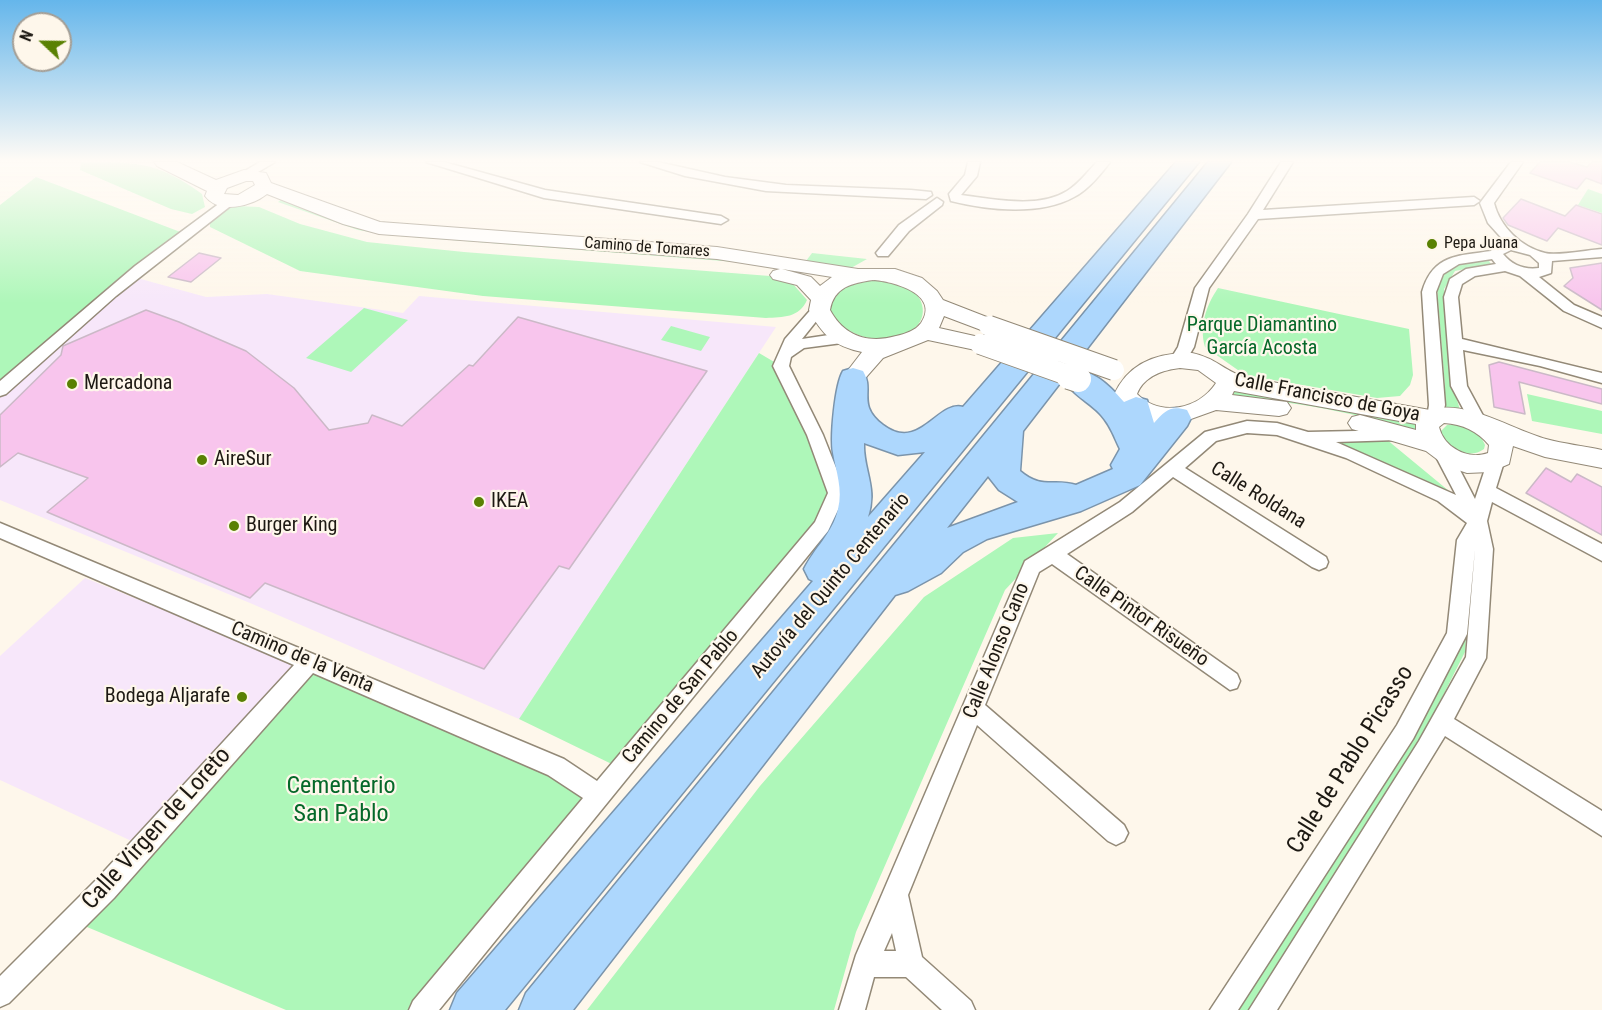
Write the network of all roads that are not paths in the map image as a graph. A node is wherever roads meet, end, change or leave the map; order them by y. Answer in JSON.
{"nodes":[{"id":1,"x":217,"y":209,"type":"edge"},
{"id":2,"x":292,"y":209,"type":"edge"},
{"id":3,"x":312,"y":209,"type":"edge"},
{"id":4,"x":647,"y":209,"type":"edge"},
{"id":5,"x":922,"y":209,"type":"edge"},
{"id":6,"x":1148,"y":209,"type":"edge"},
{"id":7,"x":1183,"y":209,"type":"edge"},
{"id":8,"x":1258,"y":209,"type":"edge"},
{"id":9,"x":1346,"y":209,"type":"edge"},
{"id":10,"x":1477,"y":209,"type":"edge"},
{"id":11,"x":1489,"y":209,"type":"edge"},
{"id":12,"x":1254,"y":215,"type":"junction"},
{"id":13,"x":721,"y":220,"type":"dead end"},
{"id":14,"x":1520,"y":247,"type":"junction"},
{"id":15,"x":883,"y":253,"type":"junction"},
{"id":16,"x":1602,"y":253,"type":"edge"},
{"id":17,"x":1502,"y":256,"type":"junction"},
{"id":18,"x":1542,"y":257,"type":"junction"},
{"id":19,"x":1532,"y":273,"type":"junction"},
{"id":20,"x":862,"y":274,"type":"junction"},
{"id":21,"x":894,"y":275,"type":"junction"},
{"id":22,"x":820,"y":304,"type":"junction"},
{"id":23,"x":934,"y":306,"type":"junction"},
{"id":24,"x":1602,"y":315,"type":"edge"},
{"id":25,"x":1602,"y":323,"type":"edge"},
{"id":26,"x":925,"y":332,"type":"junction"},
{"id":27,"x":1188,"y":332,"type":"junction"},
{"id":28,"x":985,"y":335,"type":"junction"},
{"id":29,"x":843,"y":339,"type":"junction"},
{"id":30,"x":1455,"y":343,"type":"junction"},
{"id":31,"x":887,"y":346,"type":"junction"},
{"id":32,"x":782,"y":357,"type":"junction"},
{"id":33,"x":1178,"y":360,"type":"junction"},
{"id":34,"x":1214,"y":370,"type":"junction"},
{"id":35,"x":1139,"y":373,"type":"junction"},
{"id":36,"x":1602,"y":378,"type":"edge"},
{"id":37,"x":1078,"y":379,"type":"junction"},
{"id":38,"x":852,"y":388,"type":"junction"},
{"id":39,"x":0,"y":390,"type":"edge"},
{"id":40,"x":988,"y":398,"type":"junction"},
{"id":41,"x":1130,"y":401,"type":"junction"},
{"id":42,"x":1214,"y":402,"type":"junction"},
{"id":43,"x":1176,"y":418,"type":"junction"},
{"id":44,"x":1433,"y":418,"type":"junction"},
{"id":45,"x":1483,"y":425,"type":"junction"},
{"id":46,"x":1008,"y":429,"type":"junction"},
{"id":47,"x":1402,"y":434,"type":"junction"},
{"id":48,"x":1303,"y":436,"type":"junction"},
{"id":49,"x":1437,"y":448,"type":"junction"},
{"id":50,"x":1545,"y":448,"type":"junction"},
{"id":51,"x":1136,"y":454,"type":"junction"},
{"id":52,"x":1602,"y":459,"type":"edge"},
{"id":53,"x":1497,"y":460,"type":"junction"},
{"id":54,"x":1173,"y":468,"type":"junction"},
{"id":55,"x":1487,"y":491,"type":"junction"},
{"id":56,"x":1478,"y":521,"type":"junction"},
{"id":57,"x":0,"y":530,"type":"edge"},
{"id":58,"x":1602,"y":553,"type":"edge"},
{"id":59,"x":1052,"y":554,"type":"junction"},
{"id":60,"x":1320,"y":562,"type":"dead end"},
{"id":61,"x":879,"y":590,"type":"junction"},
{"id":62,"x":311,"y":661,"type":"junction"},
{"id":63,"x":1230,"y":681,"type":"dead end"},
{"id":64,"x":729,"y":707,"type":"junction"},
{"id":65,"x":973,"y":708,"type":"junction"},
{"id":66,"x":1441,"y":722,"type":"junction"},
{"id":67,"x":599,"y":795,"type":"junction"},
{"id":68,"x":1602,"y":824,"type":"edge"},
{"id":69,"x":1116,"y":833,"type":"dead end"},
{"id":70,"x":896,"y":895,"type":"junction"},
{"id":71,"x":865,"y":964,"type":"junction"},
{"id":72,"x":911,"y":964,"type":"junction"},
{"id":73,"x":0,"y":994,"type":"edge"},
{"id":74,"x":422,"y":1010,"type":"edge"},
{"id":75,"x":474,"y":1010,"type":"edge"},
{"id":76,"x":543,"y":1010,"type":"edge"},
{"id":77,"x":852,"y":1010,"type":"edge"},
{"id":78,"x":962,"y":1010,"type":"edge"},
{"id":79,"x":1223,"y":1010,"type":"edge"},
{"id":80,"x":1262,"y":1010,"type":"edge"}],
"edges":[{"from":1,"to":39,"type":"street"},
{"from":2,"to":22,"type":"street","name":"Camino de Tomares"},
{"from":3,"to":20,"type":"street","name":"Camino de Tomares"},
{"from":4,"to":13,"type":"street"},
{"from":5,"to":15,"type":"street"},
{"from":6,"to":40,"type":"highway","name":"Autovía del Quinto Centenario"},
{"from":7,"to":46,"type":"highway","name":"Autovía del Quinto Centenario"},
{"from":8,"to":12,"type":"street"},
{"from":9,"to":12,"type":"street"},
{"from":10,"to":17,"type":"street"},
{"from":11,"to":14,"type":"street"},
{"from":12,"to":27,"type":"street"},
{"from":14,"to":17,"type":"street"},
{"from":14,"to":18,"type":"street"},
{"from":15,"to":20,"type":"street"},
{"from":15,"to":21,"type":"street"},
{"from":16,"to":18,"type":"street"},
{"from":17,"to":19,"type":"street"},
{"from":17,"to":30,"type":"street"},
{"from":17,"to":44,"type":"street"},
{"from":18,"to":19,"type":"street"},
{"from":19,"to":24,"type":"street"},
{"from":19,"to":25,"type":"street"},
{"from":20,"to":21,"type":"street"},
{"from":20,"to":22,"type":"street"},
{"from":21,"to":23,"type":"street"},
{"from":22,"to":29,"type":"street"},
{"from":22,"to":32,"type":"street"},
{"from":23,"to":26,"type":"street"},
{"from":23,"to":28,"type":"street"},
{"from":26,"to":28,"type":"street"},
{"from":26,"to":31,"type":"street"},
{"from":27,"to":33,"type":"street"},
{"from":27,"to":34,"type":"street"},
{"from":28,"to":35,"type":"street","bridge":true},
{"from":28,"to":37,"type":"street","bridge":true},
{"from":29,"to":31,"type":"street"},
{"from":29,"to":32,"type":"street"},
{"from":29,"to":38,"type":"street"},
{"from":30,"to":36,"type":"street"},
{"from":30,"to":45,"type":"street"},
{"from":31,"to":38,"type":"street"},
{"from":32,"to":67,"type":"street","name":"Camino de San Pablo"},
{"from":33,"to":34,"type":"street","name":"Calle Francisco de Goya"},
{"from":33,"to":35,"type":"street"},
{"from":34,"to":42,"type":"street"},
{"from":34,"to":44,"type":"street","name":"Calle Francisco de Goya"},
{"from":35,"to":41,"type":"street"},
{"from":37,"to":41,"type":"street"},
{"from":37,"to":51,"type":"highway"},
{"from":38,"to":40,"type":"highway"},
{"from":38,"to":64,"type":"highway"},
{"from":40,"to":64,"type":"highway","name":"Autovía del Quinto Centenario"},
{"from":41,"to":43,"type":"street"},
{"from":41,"to":51,"type":"highway"},
{"from":42,"to":43,"type":"street"},
{"from":42,"to":47,"type":"street","name":"Calle Francisco de Goya"},
{"from":43,"to":61,"type":"highway"},
{"from":44,"to":45,"type":"street","name":"Calle Francisco de Goya"},
{"from":44,"to":49,"type":"street"},
{"from":45,"to":50,"type":"street","name":"Calle Francisco de Goya"},
{"from":45,"to":53,"type":"street"},
{"from":46,"to":51,"type":"highway"},
{"from":46,"to":61,"type":"highway","name":"Autovía del Quinto Centenario"},
{"from":47,"to":48,"type":"street"},
{"from":47,"to":49,"type":"street","name":"Calle Francisco de Goya"},
{"from":48,"to":54,"type":"street","name":"Calle Alonso Cano"},
{"from":48,"to":56,"type":"street","name":"Calle Alonso Cano"},
{"from":49,"to":53,"type":"street","name":"Calle Francisco de Goya"},
{"from":49,"to":56,"type":"street","name":"Calle de Pablo Picasso"},
{"from":50,"to":52,"type":"street","name":"Calle Francisco de Goya"},
{"from":50,"to":53,"type":"street","name":"Calle Francisco de Goya"},
{"from":53,"to":55,"type":"street","name":"Calle de Pablo Picasso"},
{"from":54,"to":59,"type":"street","name":"Calle Alonso Cano"},
{"from":54,"to":60,"type":"street","name":"Calle Roldana"},
{"from":55,"to":56,"type":"street","name":"Calle de Pablo Picasso"},
{"from":55,"to":58,"type":"street"},
{"from":56,"to":66,"type":"street","name":"Calle de Pablo Picasso"},
{"from":56,"to":79,"type":"street","name":"Calle de Pablo Picasso"},
{"from":57,"to":62,"type":"street","name":"Camino de la Venta"},
{"from":59,"to":63,"type":"street","name":"Calle Pintor Risueño"},
{"from":59,"to":65,"type":"street","name":"Calle Alonso Cano"},
{"from":61,"to":76,"type":"highway","name":"Autovía del Quinto Centenario"},
{"from":62,"to":67,"type":"street","name":"Camino de la Venta"},
{"from":62,"to":73,"type":"street","name":"Calle Virgen de Loreto"},
{"from":64,"to":75,"type":"highway","name":"Autovía del Quinto Centenario"},
{"from":65,"to":69,"type":"street"},
{"from":65,"to":70,"type":"street","name":"Calle Alonso Cano"},
{"from":66,"to":68,"type":"street"},
{"from":66,"to":80,"type":"street","name":"Calle de Pablo Picasso"},
{"from":67,"to":74,"type":"street","name":"Camino de San Pablo"},
{"from":70,"to":71,"type":"street","name":"Calle Alonso Cano"},
{"from":70,"to":72,"type":"street"},
{"from":71,"to":72,"type":"street"},
{"from":71,"to":77,"type":"street","name":"Calle Alonso Cano"},
{"from":72,"to":78,"type":"street"}]}
